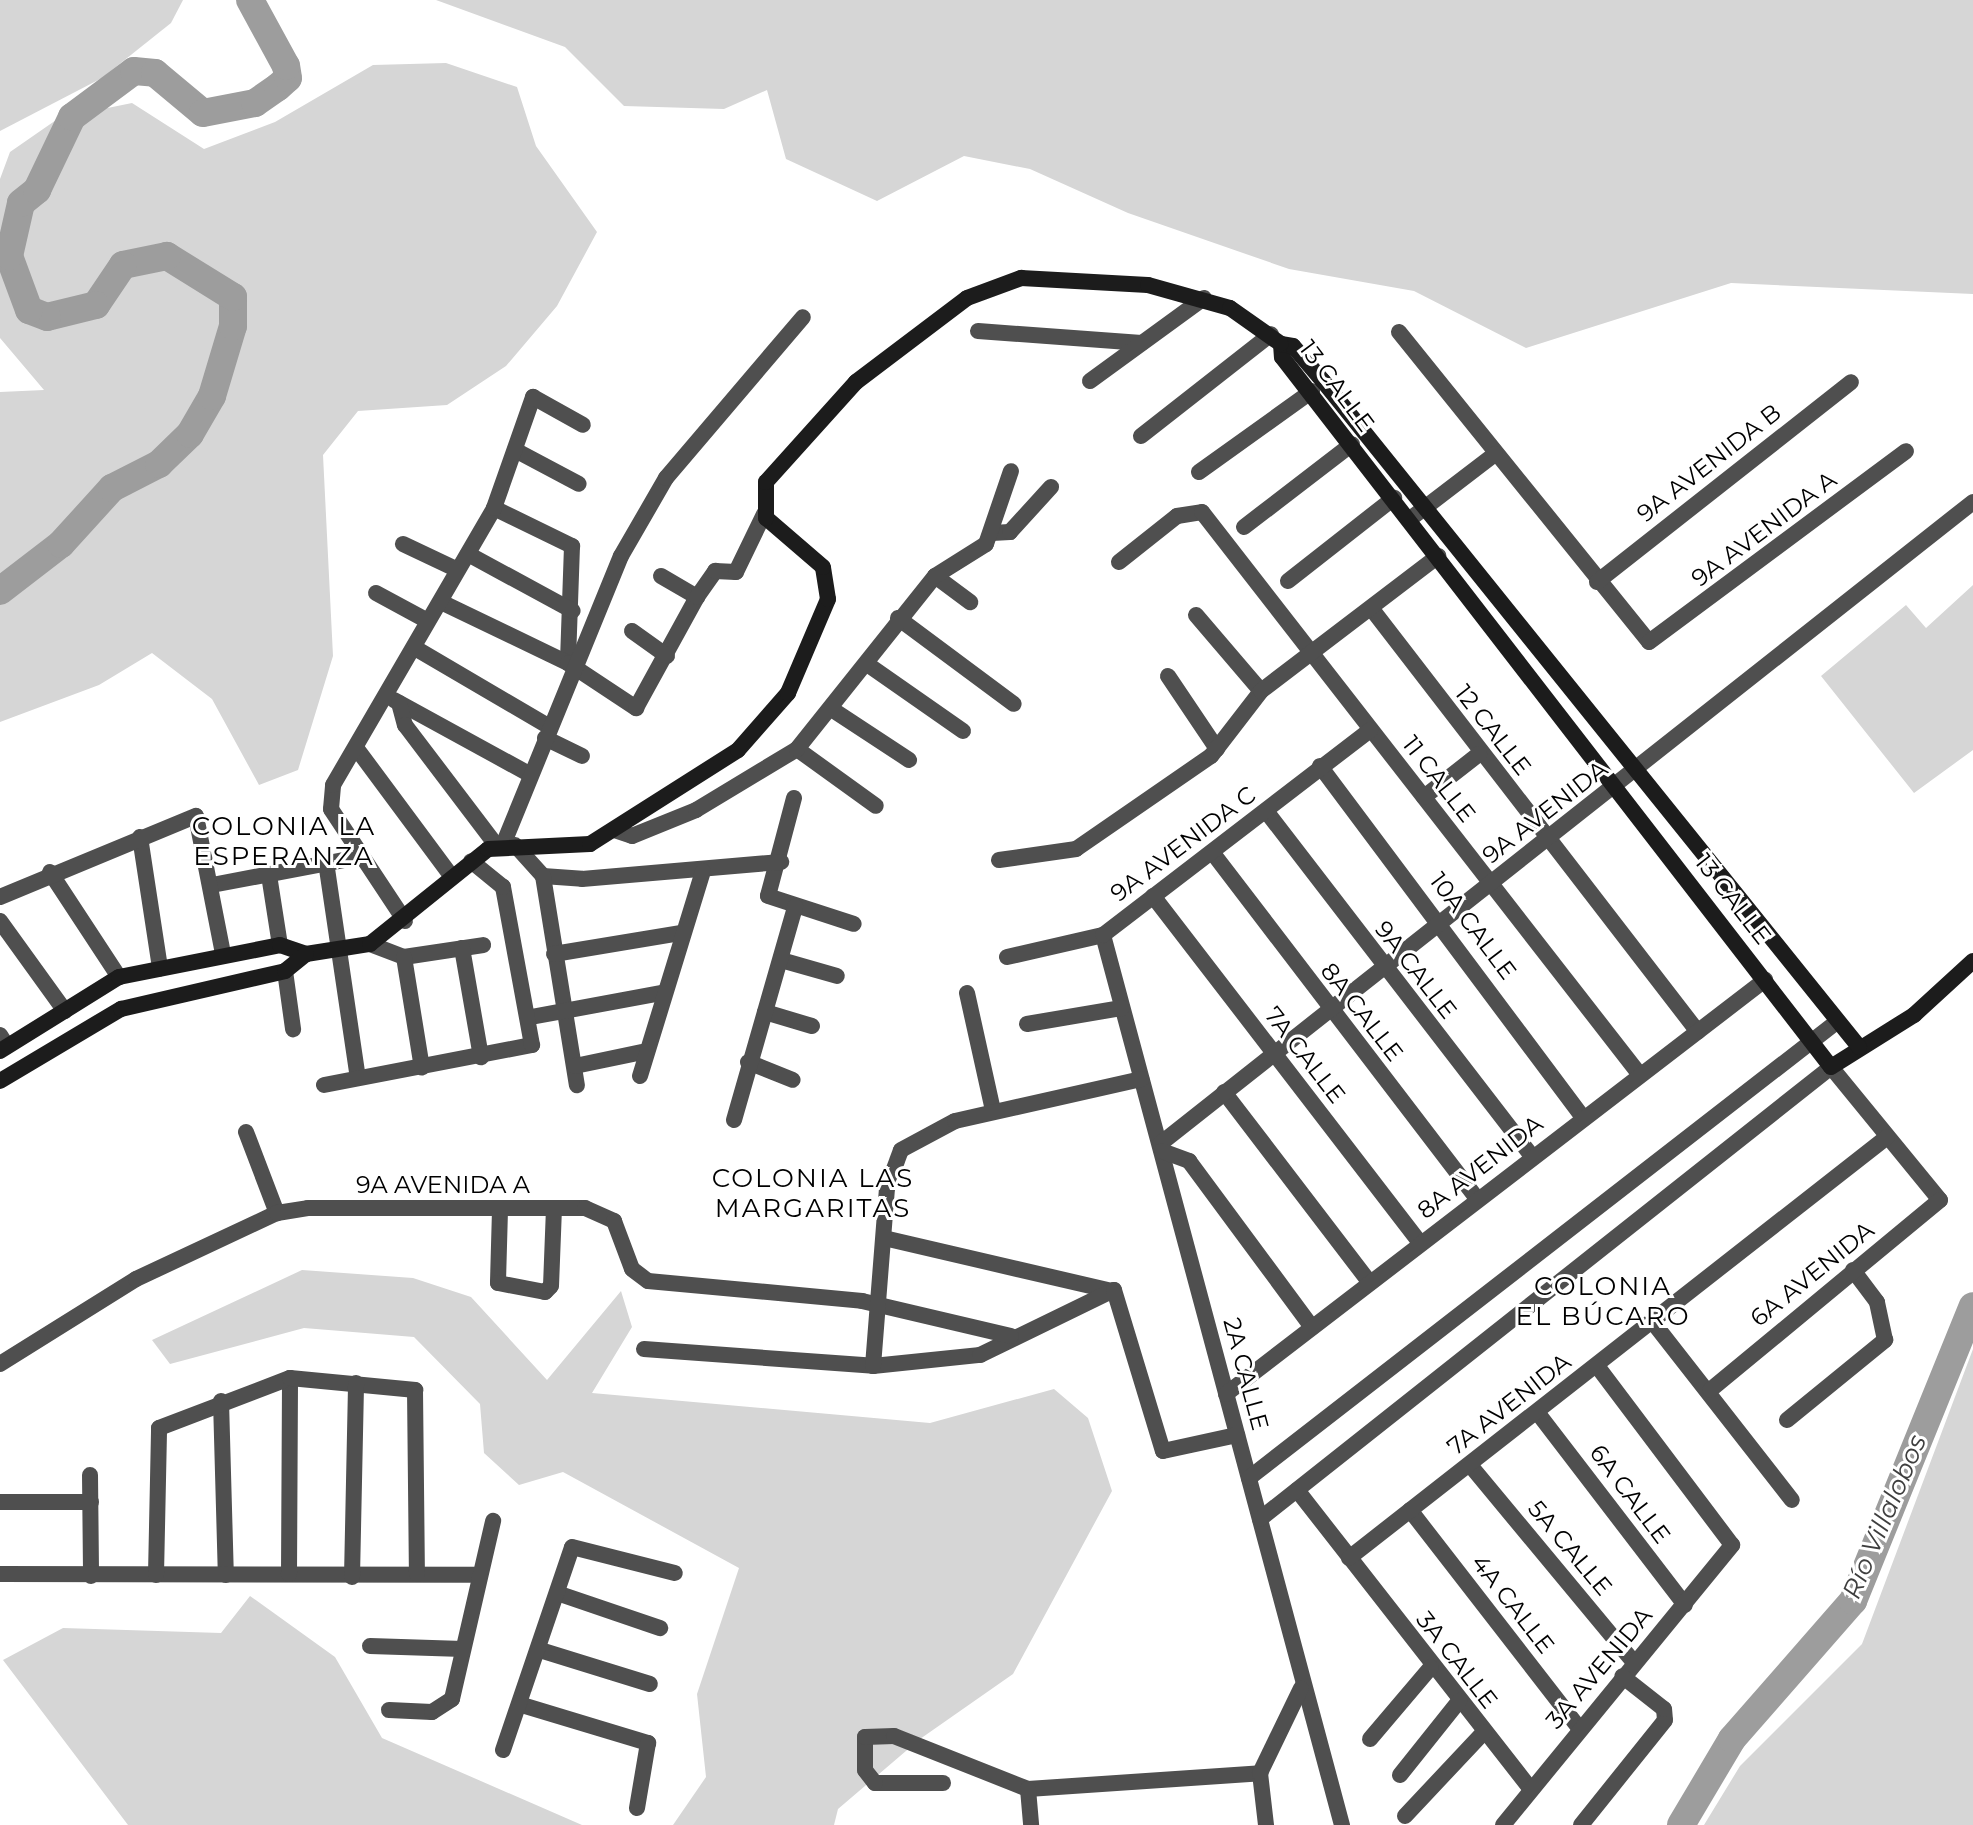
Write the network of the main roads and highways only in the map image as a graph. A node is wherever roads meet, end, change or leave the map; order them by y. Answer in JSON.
{"nodes":[{"id":1,"x":1276,"y":339,"type":"junction"},
{"id":2,"x":1416,"y":514,"type":"junction"},
{"id":3,"x":306,"y":954,"type":"junction"},
{"id":4,"x":1973,"y":961,"type":"edge"},
{"id":5,"x":2,"y":1044,"type":"edge"},
{"id":6,"x":1859,"y":1047,"type":"junction"},
{"id":7,"x":0,"y":1081,"type":"edge"}],
"edges":[{"from":1,"to":2,"type":"main road","name":"13 CALLE"},
{"from":1,"to":2,"type":"main road","name":"13 CALLE"},
{"from":1,"to":3,"type":"main road"},
{"from":2,"to":6,"type":"main road","name":"13 CALLE"},
{"from":2,"to":6,"type":"main road","name":"13 CALLE"},
{"from":3,"to":5,"type":"main road"},
{"from":3,"to":7,"type":"main road"},
{"from":4,"to":6,"type":"main road"}]}
